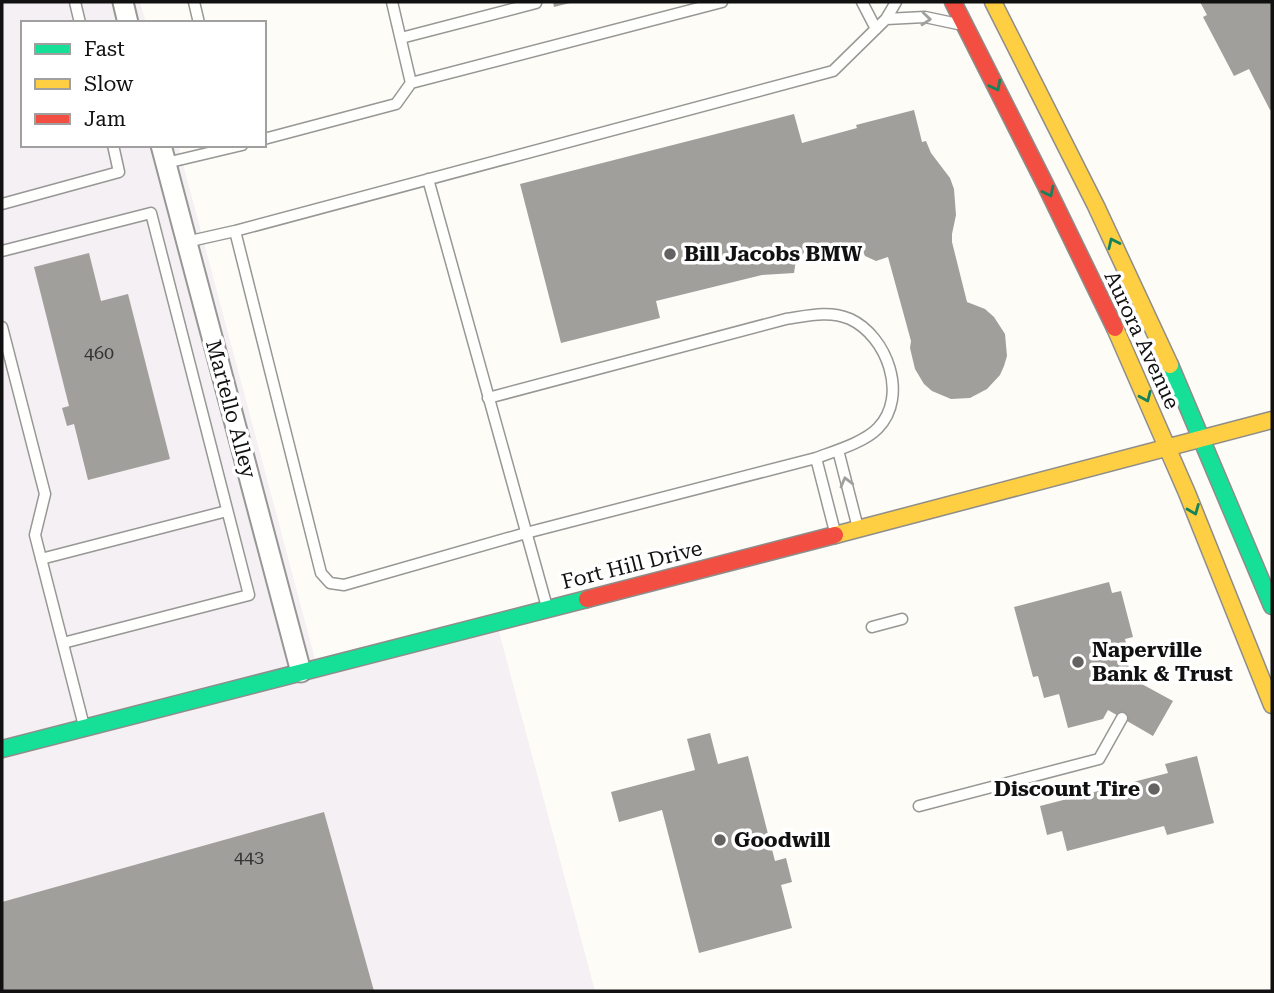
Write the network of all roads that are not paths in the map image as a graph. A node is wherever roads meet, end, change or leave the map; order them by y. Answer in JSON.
{"nodes":[{"id":1,"x":75,"y":2,"type":"edge"},
{"id":2,"x":123,"y":2,"type":"edge"},
{"id":3,"x":194,"y":2,"type":"edge"},
{"id":4,"x":392,"y":2,"type":"edge"},
{"id":5,"x":722,"y":2,"type":"edge"},
{"id":6,"x":862,"y":2,"type":"edge"},
{"id":7,"x":897,"y":2,"type":"edge"},
{"id":8,"x":953,"y":2,"type":"edge"},
{"id":9,"x":993,"y":2,"type":"edge"},
{"id":10,"x":536,"y":3,"type":"edge"},
{"id":11,"x":886,"y":19,"type":"junction"},
{"id":12,"x":80,"y":21,"type":"edge"},
{"id":13,"x":128,"y":21,"type":"edge"},
{"id":14,"x":199,"y":21,"type":"edge"},
{"id":15,"x":965,"y":26,"type":"junction"},
{"id":16,"x":876,"y":29,"type":"junction"},
{"id":17,"x":401,"y":38,"type":"junction"},
{"id":18,"x":411,"y":83,"type":"junction"},
{"id":19,"x":266,"y":138,"type":"edge"},
{"id":20,"x":114,"y":147,"type":"edge"},
{"id":21,"x":228,"y":147,"type":"edge"},
{"id":22,"x":164,"y":154,"type":"edge"},
{"id":23,"x":428,"y":179,"type":"junction"},
{"id":24,"x":2,"y":204,"type":"edge"},
{"id":25,"x":235,"y":231,"type":"junction"},
{"id":26,"x":186,"y":242,"type":"junction"},
{"id":27,"x":2,"y":251,"type":"edge"},
{"id":28,"x":2,"y":327,"type":"edge"},
{"id":29,"x":488,"y":398,"type":"junction"},
{"id":30,"x":1272,"y":420,"type":"edge"},
{"id":31,"x":1202,"y":438,"type":"junction"},
{"id":32,"x":1168,"y":447,"type":"junction"},
{"id":33,"x":838,"y":450,"type":"junction"},
{"id":34,"x":816,"y":458,"type":"junction"},
{"id":35,"x":227,"y":511,"type":"junction"},
{"id":36,"x":858,"y":528,"type":"junction"},
{"id":37,"x":526,"y":533,"type":"junction"},
{"id":38,"x":835,"y":534,"type":"junction"},
{"id":39,"x":41,"y":559,"type":"junction"},
{"id":40,"x":1272,"y":606,"type":"edge"},
{"id":41,"x":547,"y":608,"type":"junction"},
{"id":42,"x":902,"y":619,"type":"dead end"},
{"id":43,"x":872,"y":627,"type":"dead end"},
{"id":44,"x":63,"y":643,"type":"junction"},
{"id":45,"x":301,"y":672,"type":"junction"},
{"id":46,"x":1272,"y":705,"type":"edge"},
{"id":47,"x":1122,"y":718,"type":"dead end"},
{"id":48,"x":85,"y":727,"type":"junction"},
{"id":49,"x":2,"y":749,"type":"edge"},
{"id":50,"x":919,"y":806,"type":"dead end"}],
"edges":[{"from":1,"to":12,"type":"lane"},
{"from":2,"to":13,"type":"street"},
{"from":3,"to":14,"type":"lane"},
{"from":4,"to":17,"type":"lane"},
{"from":5,"to":18,"type":"lane"},
{"from":6,"to":16,"type":"lane"},
{"from":7,"to":11,"type":"lane"},
{"from":8,"to":15,"type":"main road","name":"Aurora Avenue"},
{"from":31,"to":9,"type":"main road","name":"Aurora Avenue","one_way":true},
{"from":10,"to":17,"type":"lane"},
{"from":11,"to":15,"type":"lane","one_way":true},
{"from":11,"to":16,"type":"lane"},
{"from":15,"to":32,"type":"main road","name":"Aurora Avenue","one_way":true},
{"from":16,"to":23,"type":"lane"},
{"from":17,"to":18,"type":"lane"},
{"from":18,"to":19,"type":"lane"},
{"from":20,"to":24,"type":"lane"},
{"from":21,"to":22,"type":"lane"},
{"from":22,"to":26,"type":"street","name":"Martello Alley"},
{"from":23,"to":25,"type":"lane"},
{"from":23,"to":29,"type":"lane"},
{"from":25,"to":26,"type":"lane"},
{"from":25,"to":37,"type":"lane"},
{"from":26,"to":45,"type":"street","name":"Martello Alley"},
{"from":27,"to":35,"type":"lane"},
{"from":28,"to":39,"type":"lane"},
{"from":29,"to":33,"type":"lane"},
{"from":29,"to":37,"type":"lane"},
{"from":30,"to":31,"type":"main road","name":"Fort Hill Drive"},
{"from":31,"to":32,"type":"main road","name":"Fort Hill Drive"},
{"from":31,"to":40,"type":"main road","name":"Aurora Avenue"},
{"from":32,"to":36,"type":"main road","name":"Fort Hill Drive"},
{"from":32,"to":46,"type":"main road","name":"Aurora Avenue","one_way":true},
{"from":33,"to":34,"type":"lane"},
{"from":36,"to":33,"type":"lane","one_way":true},
{"from":34,"to":37,"type":"lane"},
{"from":34,"to":38,"type":"lane"},
{"from":35,"to":39,"type":"lane"},
{"from":35,"to":44,"type":"lane"},
{"from":36,"to":38,"type":"main road","name":"Fort Hill Drive"},
{"from":37,"to":41,"type":"lane"},
{"from":38,"to":41,"type":"main road","name":"Fort Hill Drive"},
{"from":39,"to":44,"type":"lane"},
{"from":41,"to":45,"type":"main road","name":"Fort Hill Drive"},
{"from":42,"to":43,"type":"lane"},
{"from":44,"to":48,"type":"lane"},
{"from":45,"to":48,"type":"main road","name":"Fort Hill Drive"},
{"from":47,"to":50,"type":"lane"},
{"from":48,"to":49,"type":"main road","name":"Fort Hill Drive"}]}
